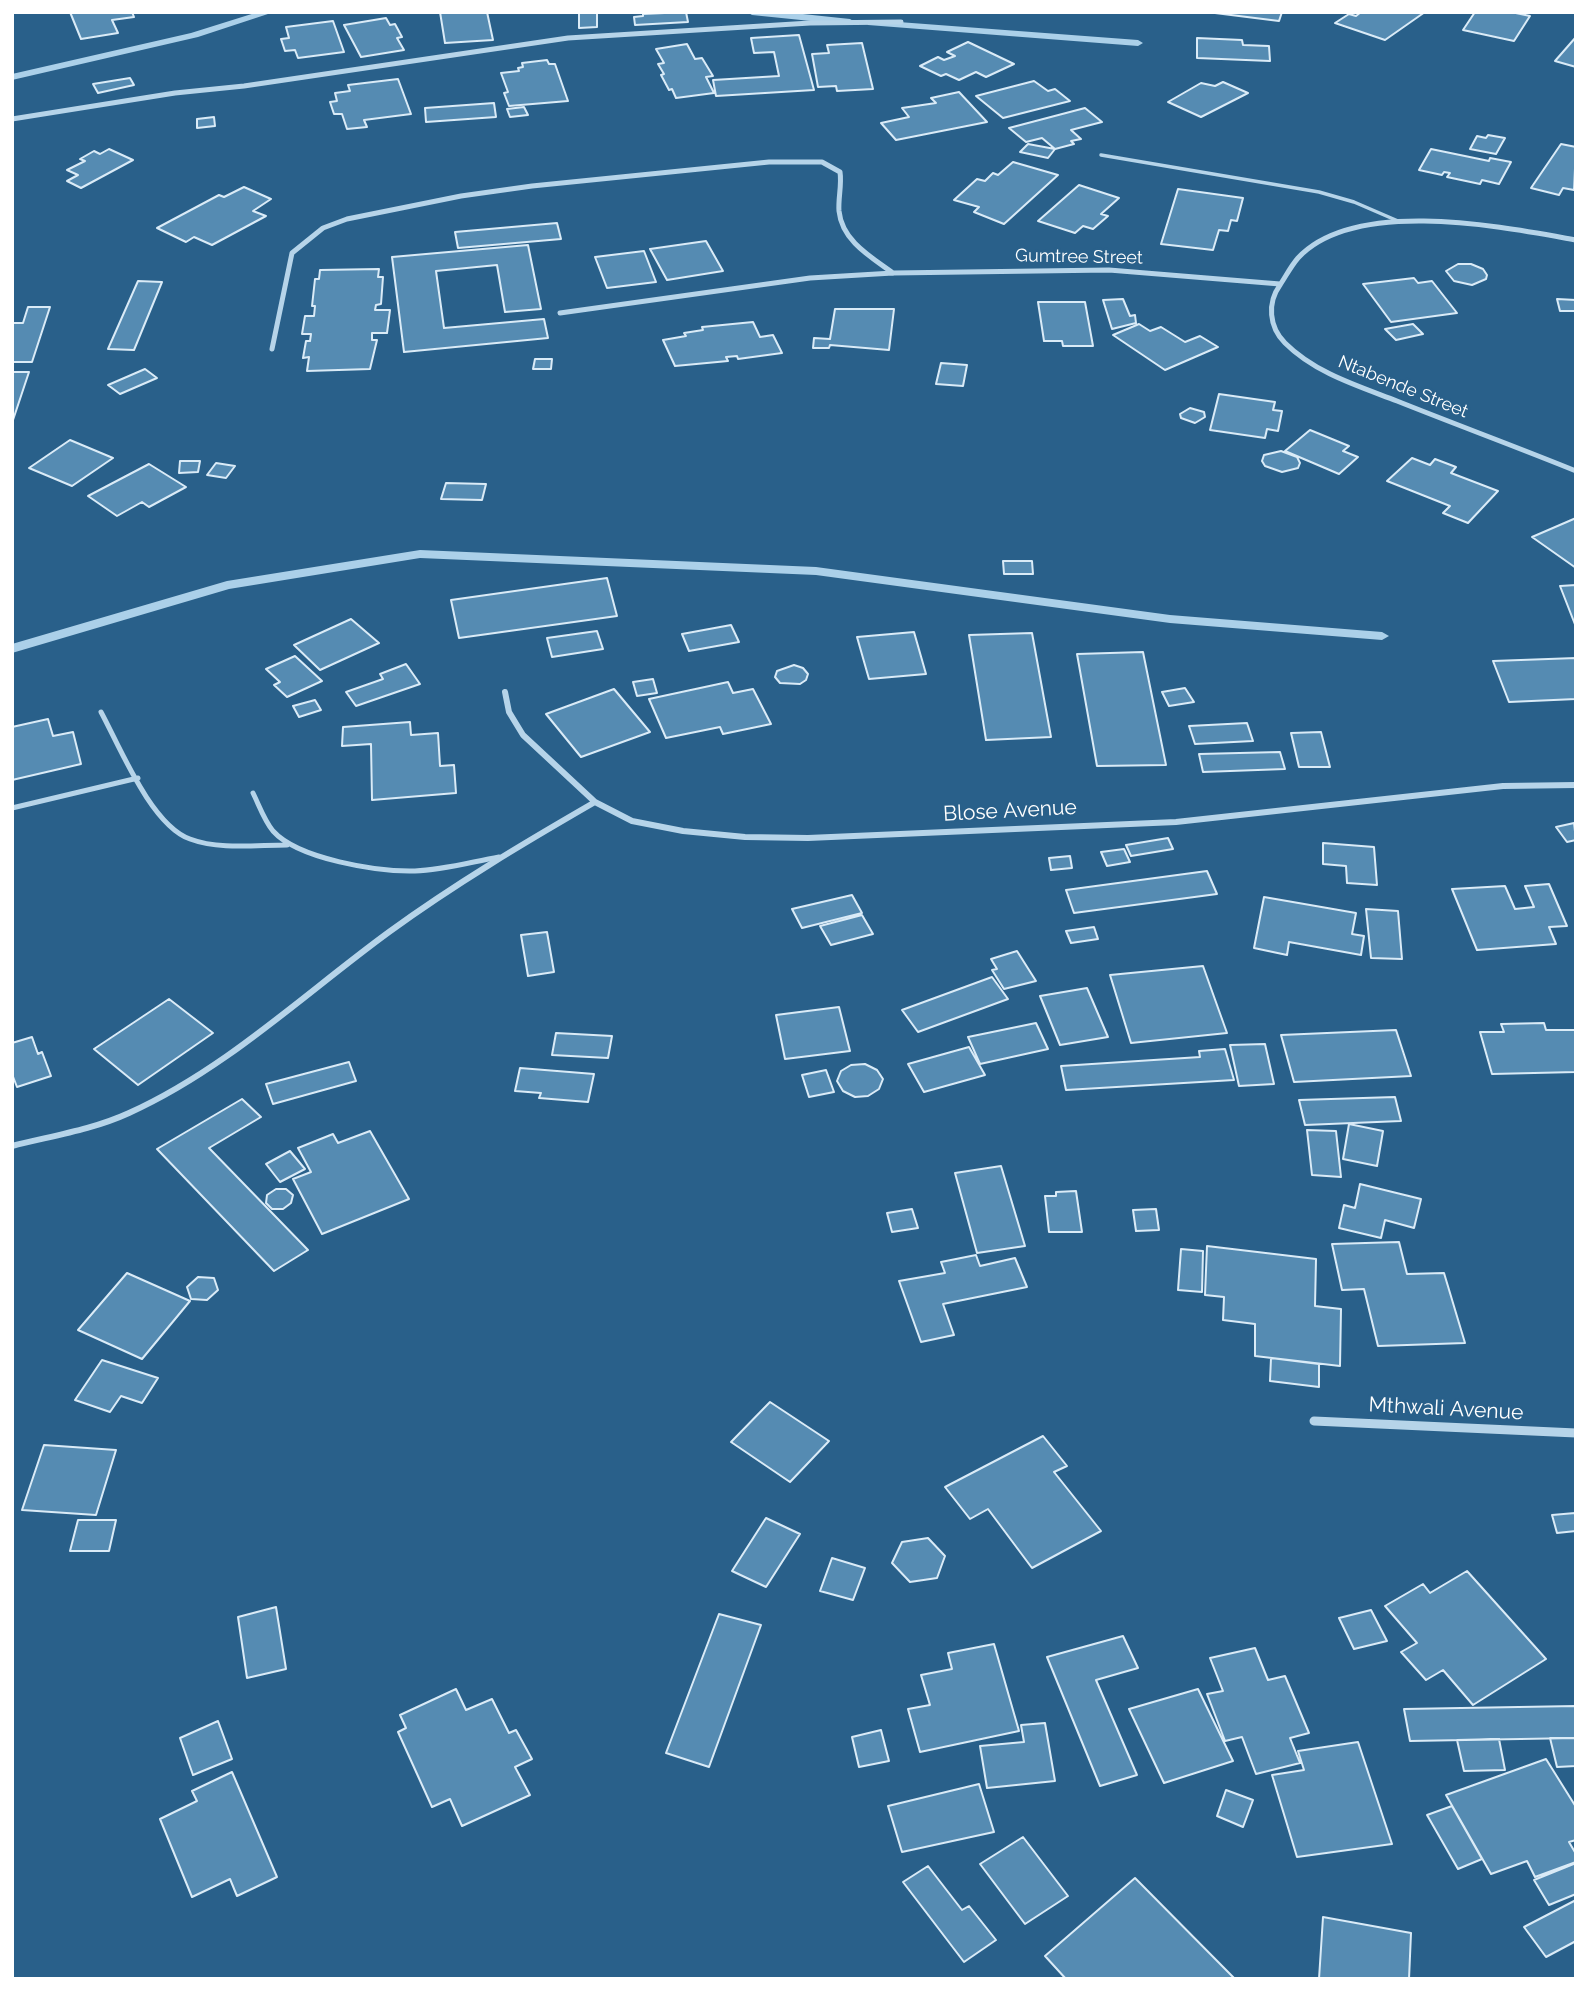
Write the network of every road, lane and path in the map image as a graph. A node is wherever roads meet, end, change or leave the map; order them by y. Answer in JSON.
{"nodes":[{"id":1,"x":901,"y":22,"type":"dead end"},
{"id":2,"x":12,"y":119,"type":"edge"},
{"id":3,"x":1101,"y":155,"type":"dead end"},
{"id":4,"x":1398,"y":221,"type":"junction"},
{"id":5,"x":1576,"y":240,"type":"edge"},
{"id":6,"x":893,"y":273,"type":"junction"},
{"id":7,"x":1280,"y":284,"type":"junction"},
{"id":8,"x":560,"y":313,"type":"dead end"},
{"id":9,"x":272,"y":349,"type":"dead end"},
{"id":10,"x":1576,"y":471,"type":"edge"},
{"id":11,"x":505,"y":692,"type":"dead end"},
{"id":12,"x":101,"y":712,"type":"dead end"},
{"id":13,"x":138,"y":778,"type":"junction"},
{"id":14,"x":1576,"y":785,"type":"edge"},
{"id":15,"x":253,"y":793,"type":"dead end"},
{"id":16,"x":596,"y":802,"type":"junction"},
{"id":17,"x":12,"y":808,"type":"edge"},
{"id":18,"x":288,"y":845,"type":"junction"},
{"id":19,"x":499,"y":857,"type":"junction"},
{"id":20,"x":12,"y":1146,"type":"edge"},
{"id":21,"x":1314,"y":1421,"type":"dead end"},
{"id":22,"x":1576,"y":1433,"type":"edge"}],
"edges":[{"from":1,"to":2,"type":"street"},
{"from":3,"to":4,"type":"lane"},
{"from":4,"to":5,"type":"street"},
{"from":4,"to":7,"type":"street"},
{"from":6,"to":7,"type":"street","name":"Gumtree Street"},
{"from":6,"to":8,"type":"street","name":"Gumtree Street"},
{"from":6,"to":9,"type":"street"},
{"from":7,"to":10,"type":"street","name":"Ntabende Street"},
{"from":11,"to":16,"type":"street","name":"Blose Avenue"},
{"from":12,"to":13,"type":"lane"},
{"from":13,"to":17,"type":"lane"},
{"from":13,"to":18,"type":"lane"},
{"from":14,"to":16,"type":"street","name":"Blose Avenue"},
{"from":15,"to":18,"type":"lane"},
{"from":16,"to":19,"type":"street"},
{"from":18,"to":19,"type":"lane"},
{"from":19,"to":20,"type":"street"},
{"from":21,"to":22,"type":"street","name":"Mthwali Avenue"}]}
